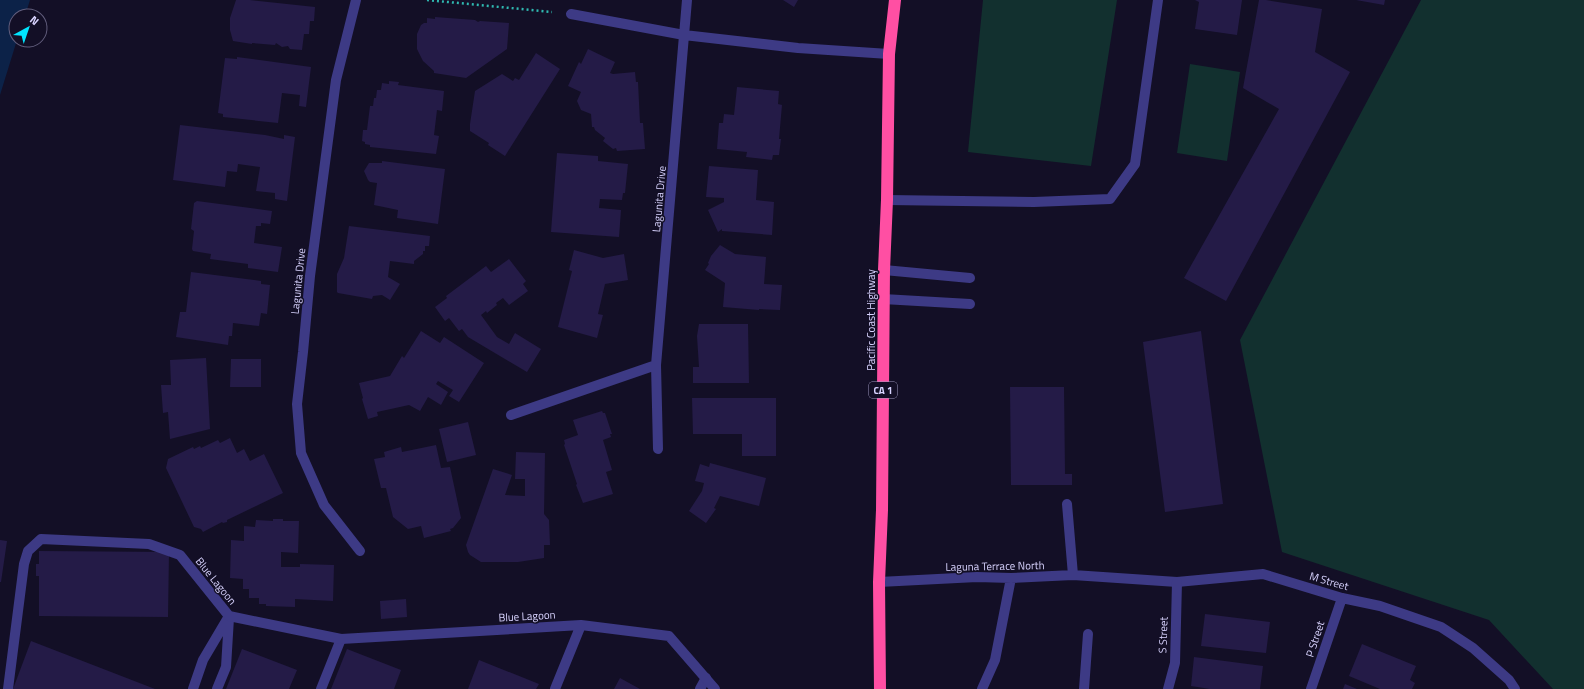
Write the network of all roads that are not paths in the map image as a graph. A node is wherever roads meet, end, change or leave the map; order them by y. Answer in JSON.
{"nodes":[{"id":1,"x":356,"y":0,"type":"edge"},
{"id":2,"x":687,"y":0,"type":"edge"},
{"id":3,"x":895,"y":0,"type":"edge"},
{"id":4,"x":1158,"y":0,"type":"edge"},
{"id":5,"x":571,"y":14,"type":"road end"},
{"id":6,"x":684,"y":36,"type":"junction"},
{"id":7,"x":889,"y":54,"type":"junction"},
{"id":8,"x":887,"y":200,"type":"junction"},
{"id":9,"x":884,"y":270,"type":"junction"},
{"id":10,"x":970,"y":278,"type":"dead end"},
{"id":11,"x":884,"y":299,"type":"junction"},
{"id":12,"x":970,"y":304,"type":"dead end"},
{"id":13,"x":656,"y":365,"type":"junction"},
{"id":14,"x":511,"y":415,"type":"dead end"},
{"id":15,"x":658,"y":450,"type":"dead end"},
{"id":16,"x":1067,"y":504,"type":"dead end"},
{"id":17,"x":360,"y":551,"type":"dead end"},
{"id":18,"x":1073,"y":575,"type":"junction"},
{"id":19,"x":1011,"y":578,"type":"junction"},
{"id":20,"x":1111,"y":578,"type":"joint"},
{"id":21,"x":879,"y":582,"type":"junction"},
{"id":22,"x":1177,"y":582,"type":"junction"},
{"id":23,"x":1342,"y":598,"type":"junction"},
{"id":24,"x":229,"y":616,"type":"junction"},
{"id":25,"x":581,"y":625,"type":"junction"},
{"id":26,"x":1088,"y":634,"type":"dead end"},
{"id":27,"x":341,"y":639,"type":"junction"},
{"id":28,"x":706,"y":678,"type":"junction"},
{"id":29,"x":8,"y":689,"type":"edge"},
{"id":30,"x":193,"y":689,"type":"edge"},
{"id":31,"x":217,"y":689,"type":"edge"},
{"id":32,"x":321,"y":689,"type":"edge"},
{"id":33,"x":555,"y":689,"type":"edge"},
{"id":34,"x":700,"y":689,"type":"edge"},
{"id":35,"x":715,"y":689,"type":"edge"},
{"id":36,"x":880,"y":689,"type":"edge"},
{"id":37,"x":982,"y":689,"type":"edge"},
{"id":38,"x":1084,"y":689,"type":"edge"},
{"id":39,"x":1168,"y":689,"type":"edge"},
{"id":40,"x":1311,"y":689,"type":"edge"},
{"id":41,"x":1515,"y":689,"type":"edge"}],
"edges":[{"from":1,"to":17,"type":"street","name":"Lagunita Drive"},
{"from":2,"to":6,"type":"street","name":"Lagunita Drive"},
{"from":3,"to":7,"type":"highway","name":"Pacific Coast Highway","number":"CA 1"},
{"from":4,"to":8,"type":"street"},
{"from":5,"to":6,"type":"street"},
{"from":6,"to":7,"type":"street"},
{"from":6,"to":13,"type":"street","name":"Lagunita Drive"},
{"from":7,"to":8,"type":"highway","name":"Pacific Coast Highway","number":"CA 1"},
{"from":8,"to":9,"type":"highway","name":"Pacific Coast Highway","number":"CA 1"},
{"from":9,"to":10,"type":"street"},
{"from":9,"to":11,"type":"highway","name":"Pacific Coast Highway","number":"CA 1"},
{"from":11,"to":12,"type":"street"},
{"from":11,"to":21,"type":"highway","name":"Pacific Coast Highway","number":"CA 1"},
{"from":13,"to":14,"type":"street"},
{"from":13,"to":15,"type":"street","name":"Lagunita Drive"},
{"from":16,"to":18,"type":"street"},
{"from":18,"to":19,"type":"street","name":"Laguna Terrace North"},
{"from":18,"to":20,"type":"street","name":"Laguna Terrace North"},
{"from":19,"to":21,"type":"street","name":"Laguna Terrace North"},
{"from":19,"to":37,"type":"street"},
{"from":20,"to":22,"type":"street","name":"M Street"},
{"from":21,"to":36,"type":"highway","name":"Pacific Coast Highway","number":"CA 1"},
{"from":22,"to":23,"type":"street","name":"M Street"},
{"from":22,"to":39,"type":"street","name":"S Street"},
{"from":23,"to":40,"type":"street","name":"P Street"},
{"from":23,"to":41,"type":"street","name":"M Street"},
{"from":24,"to":27,"type":"street","name":"Blue Lagoon"},
{"from":24,"to":29,"type":"street","name":"Blue Lagoon"},
{"from":24,"to":30,"type":"street"},
{"from":24,"to":31,"type":"street"},
{"from":25,"to":27,"type":"street","name":"Blue Lagoon"},
{"from":25,"to":28,"type":"street","name":"Blue Lagoon"},
{"from":25,"to":33,"type":"street"},
{"from":26,"to":38,"type":"street"},
{"from":27,"to":32,"type":"street"},
{"from":28,"to":34,"type":"street"},
{"from":28,"to":35,"type":"street","name":"Blue Lagoon"}]}
